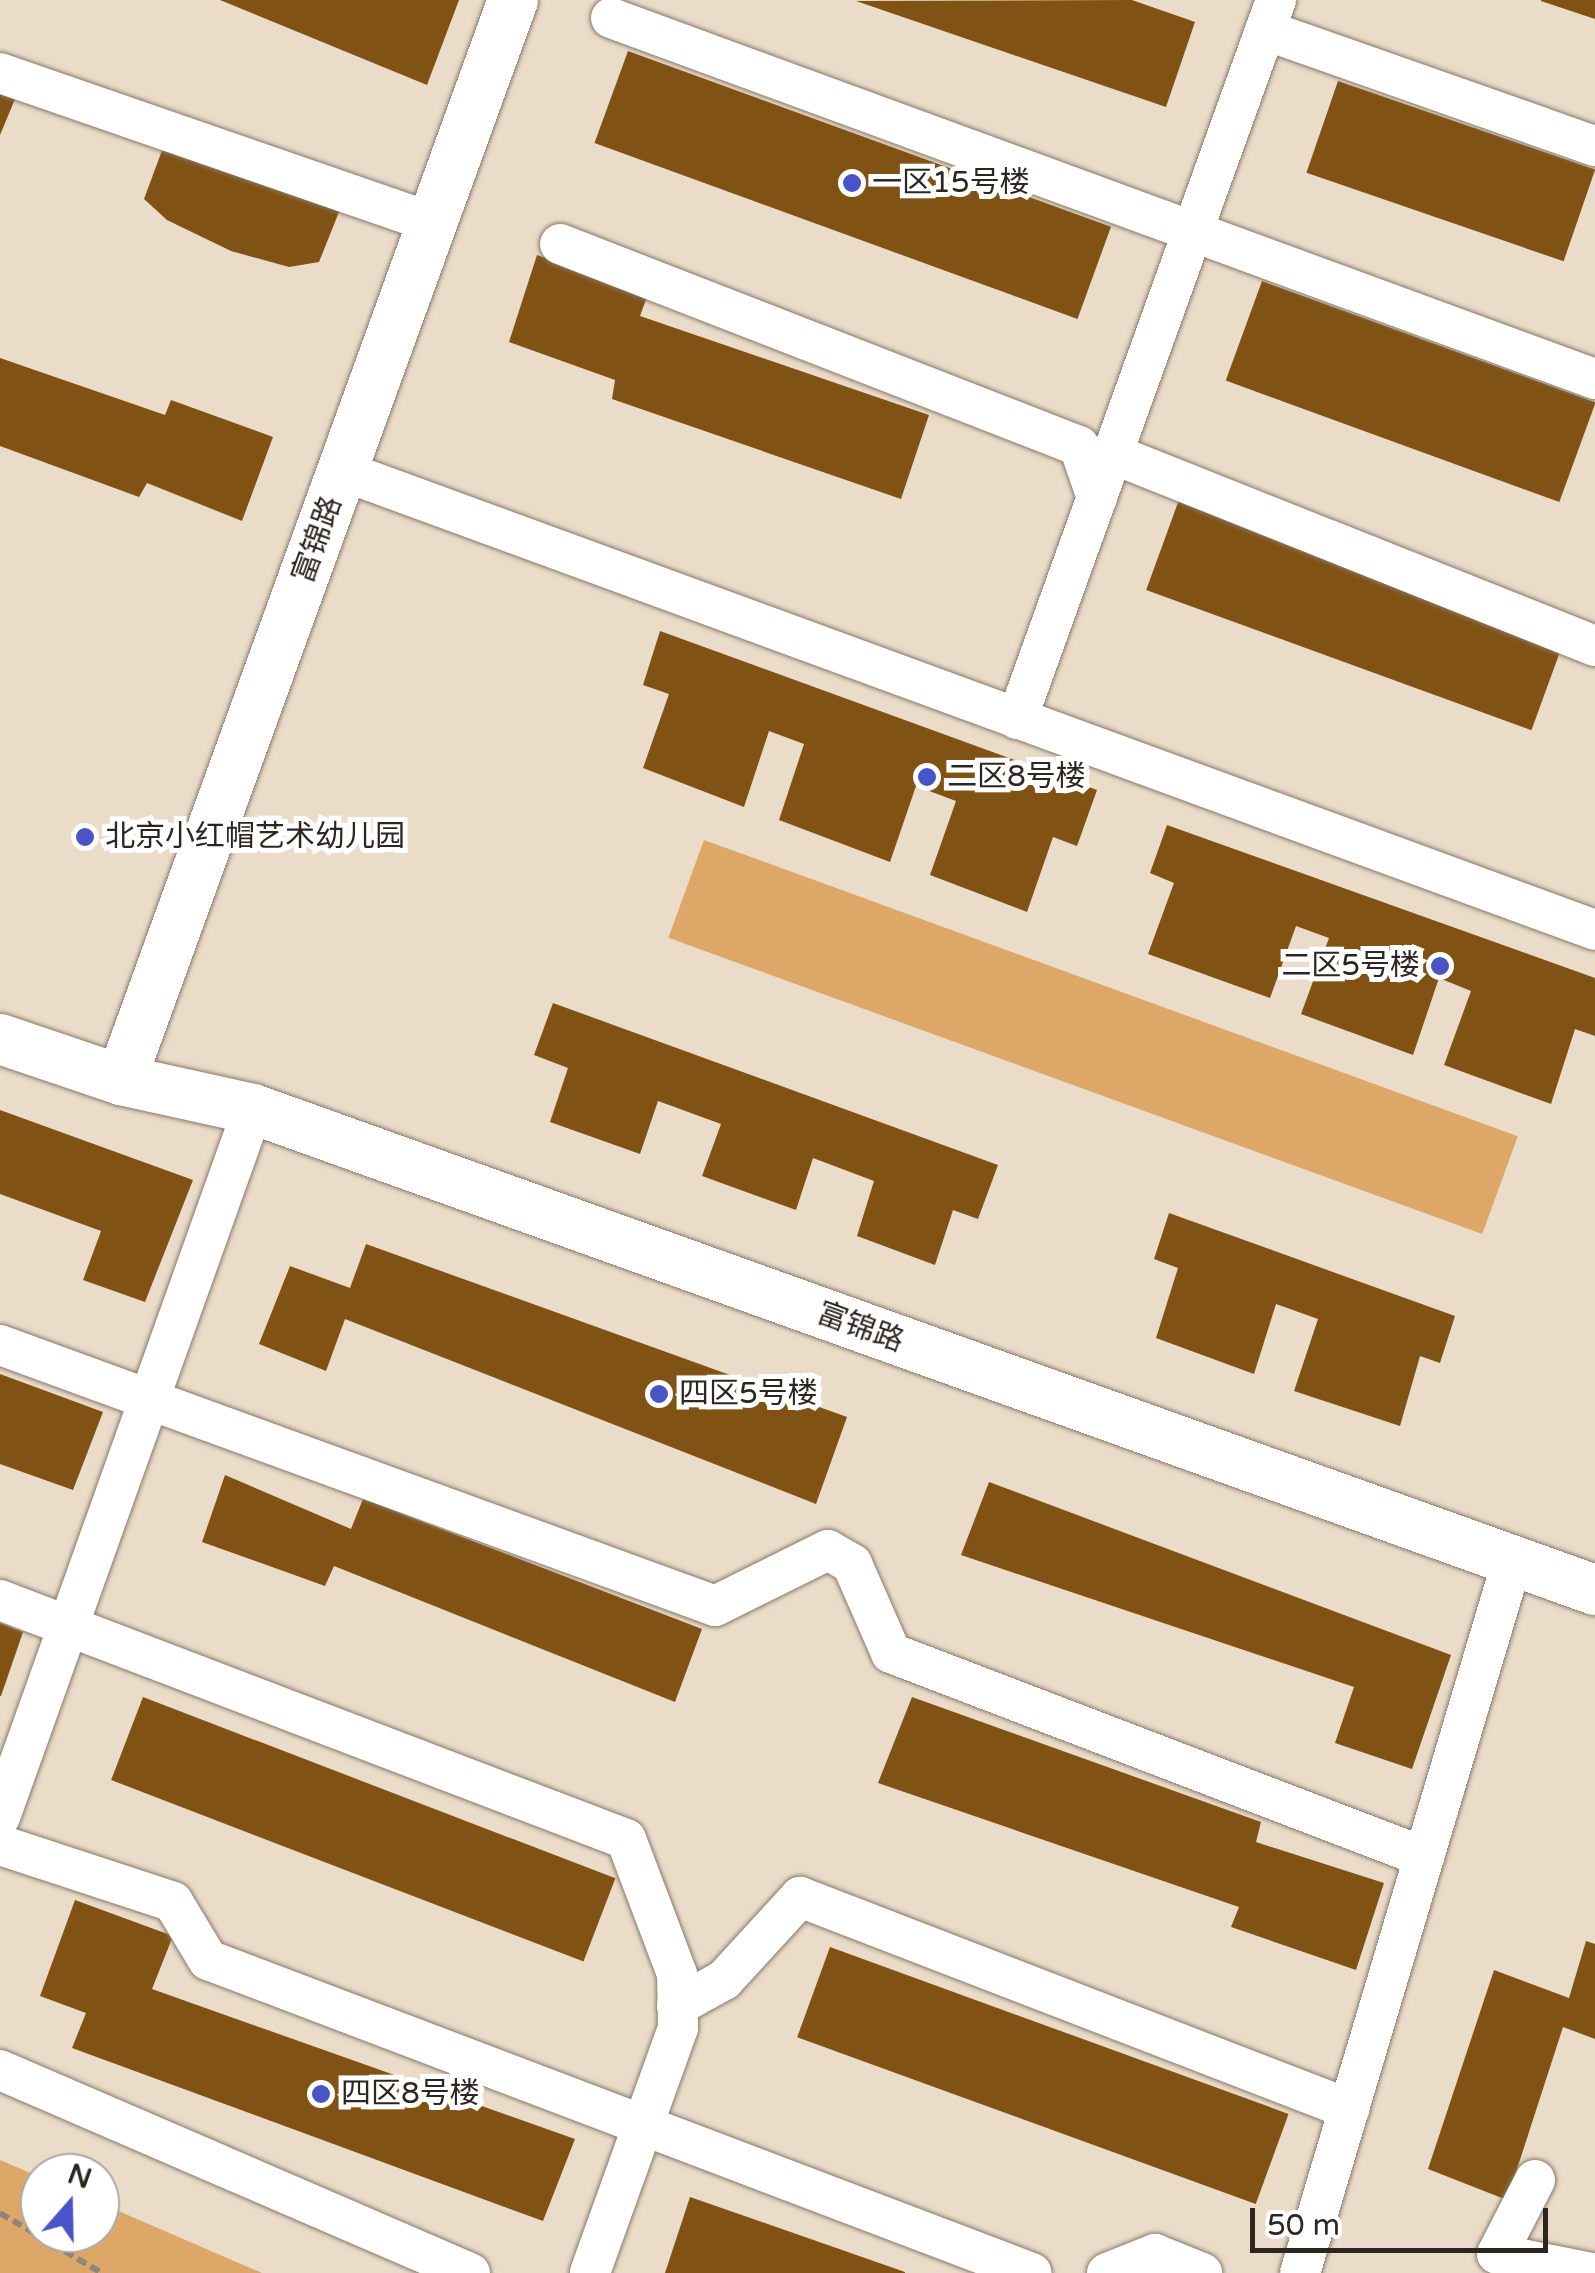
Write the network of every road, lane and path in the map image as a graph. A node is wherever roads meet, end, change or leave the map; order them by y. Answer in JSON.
{"nodes":[{"id":1,"x":513,"y":0,"type":"edge"},
{"id":2,"x":1271,"y":15,"type":"edge"},
{"id":3,"x":611,"y":18,"type":"dead end"},
{"id":4,"x":0,"y":73,"type":"edge"},
{"id":5,"x":1595,"y":146,"type":"edge"},
{"id":6,"x":433,"y":223,"type":"junction"},
{"id":7,"x":1191,"y":238,"type":"junction"},
{"id":8,"x":560,"y":244,"type":"dead end"},
{"id":9,"x":1595,"y":379,"type":"edge"},
{"id":10,"x":1112,"y":454,"type":"junction"},
{"id":11,"x":343,"y":470,"type":"junction"},
{"id":12,"x":1096,"y":498,"type":"junction"},
{"id":13,"x":1595,"y":646,"type":"edge"},
{"id":14,"x":1017,"y":719,"type":"junction"},
{"id":15,"x":1595,"y":930,"type":"edge"},
{"id":16,"x":0,"y":1039,"type":"edge"},
{"id":17,"x":121,"y":1080,"type":"junction"},
{"id":18,"x":253,"y":1109,"type":"junction"},
{"id":19,"x":0,"y":1345,"type":"edge"},
{"id":20,"x":147,"y":1396,"type":"junction"},
{"id":21,"x":1511,"y":1565,"type":"junction"},
{"id":22,"x":1595,"y":1590,"type":"edge"},
{"id":23,"x":0,"y":1600,"type":"edge"},
{"id":24,"x":68,"y":1623,"type":"junction"},
{"id":25,"x":0,"y":1817,"type":"edge"},
{"id":26,"x":0,"y":1845,"type":"edge"},
{"id":27,"x":1424,"y":1857,"type":"junction"},
{"id":28,"x":677,"y":2006,"type":"junction"},
{"id":29,"x":0,"y":2070,"type":"edge"},
{"id":30,"x":1348,"y":2110,"type":"junction"},
{"id":31,"x":644,"y":2123,"type":"junction"},
{"id":32,"x":1535,"y":2180,"type":"dead end"},
{"id":33,"x":0,"y":2213,"type":"edge"},
{"id":34,"x":102,"y":2273,"type":"edge"},
{"id":35,"x":470,"y":2273,"type":"edge"},
{"id":36,"x":590,"y":2273,"type":"edge"},
{"id":37,"x":1032,"y":2273,"type":"edge"},
{"id":38,"x":1107,"y":2273,"type":"edge"},
{"id":39,"x":1202,"y":2273,"type":"edge"},
{"id":40,"x":1300,"y":2273,"type":"edge"},
{"id":41,"x":1592,"y":2273,"type":"edge"}],
"edges":[{"from":1,"to":6,"type":"street","name":"富锦路"},
{"from":2,"to":5,"type":"street"},
{"from":2,"to":7,"type":"street"},
{"from":3,"to":7,"type":"street"},
{"from":4,"to":6,"type":"street"},
{"from":6,"to":11,"type":"street","name":"富锦路"},
{"from":7,"to":9,"type":"street"},
{"from":7,"to":10,"type":"street"},
{"from":8,"to":12,"type":"street"},
{"from":10,"to":12,"type":"street"},
{"from":10,"to":13,"type":"street"},
{"from":11,"to":14,"type":"street"},
{"from":11,"to":17,"type":"street","name":"富锦路"},
{"from":12,"to":14,"type":"street"},
{"from":14,"to":15,"type":"street"},
{"from":16,"to":17,"type":"street","name":"富锦路"},
{"from":17,"to":18,"type":"street","name":"富锦路"},
{"from":18,"to":20,"type":"street"},
{"from":18,"to":21,"type":"street","name":"富锦路"},
{"from":19,"to":20,"type":"street"},
{"from":20,"to":24,"type":"street"},
{"from":20,"to":27,"type":"street"},
{"from":21,"to":22,"type":"street","name":"富锦路"},
{"from":21,"to":27,"type":"street"},
{"from":23,"to":24,"type":"street"},
{"from":24,"to":25,"type":"street"},
{"from":24,"to":28,"type":"street"},
{"from":26,"to":31,"type":"street"},
{"from":27,"to":30,"type":"street"},
{"from":28,"to":30,"type":"street"},
{"from":28,"to":31,"type":"street"},
{"from":29,"to":35,"type":"street"},
{"from":30,"to":40,"type":"street"},
{"from":31,"to":36,"type":"street"},
{"from":31,"to":37,"type":"street"},
{"from":32,"to":41,"type":"street"},
{"from":33,"to":34,"type":"path"},
{"from":38,"to":39,"type":"street"}]}
